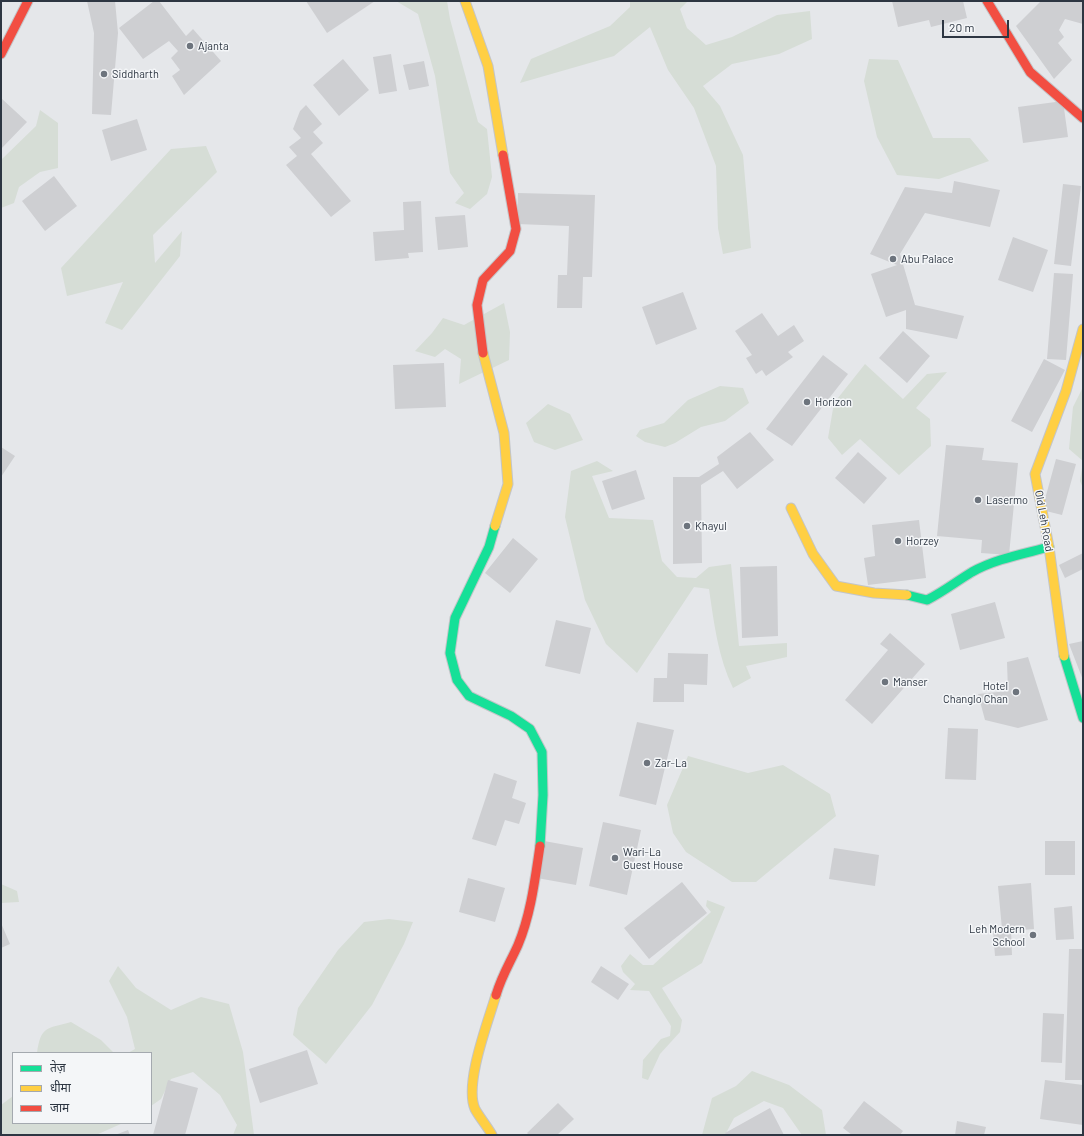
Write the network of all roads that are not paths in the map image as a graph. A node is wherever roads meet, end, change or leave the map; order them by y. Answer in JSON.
{"nodes":[{"id":1,"x":28,"y":1,"type":"edge"},
{"id":2,"x":465,"y":1,"type":"edge"},
{"id":3,"x":987,"y":1,"type":"edge"},
{"id":4,"x":1,"y":54,"type":"edge"},
{"id":5,"x":1083,"y":118,"type":"edge"},
{"id":6,"x":1083,"y":329,"type":"edge"},
{"id":7,"x":791,"y":508,"type":"dead end"},
{"id":8,"x":1049,"y":547,"type":"junction"},
{"id":9,"x":1083,"y":718,"type":"edge"},
{"id":10,"x":492,"y":1135,"type":"edge"}],
"edges":[{"from":1,"to":4,"type":"street"},
{"from":2,"to":10,"type":"street"},
{"from":3,"to":5,"type":"street"},
{"from":6,"to":8,"type":"street","name":"Old Leh Road"},
{"from":7,"to":8,"type":"street"},
{"from":8,"to":9,"type":"street","name":"Old Leh Road"}]}
